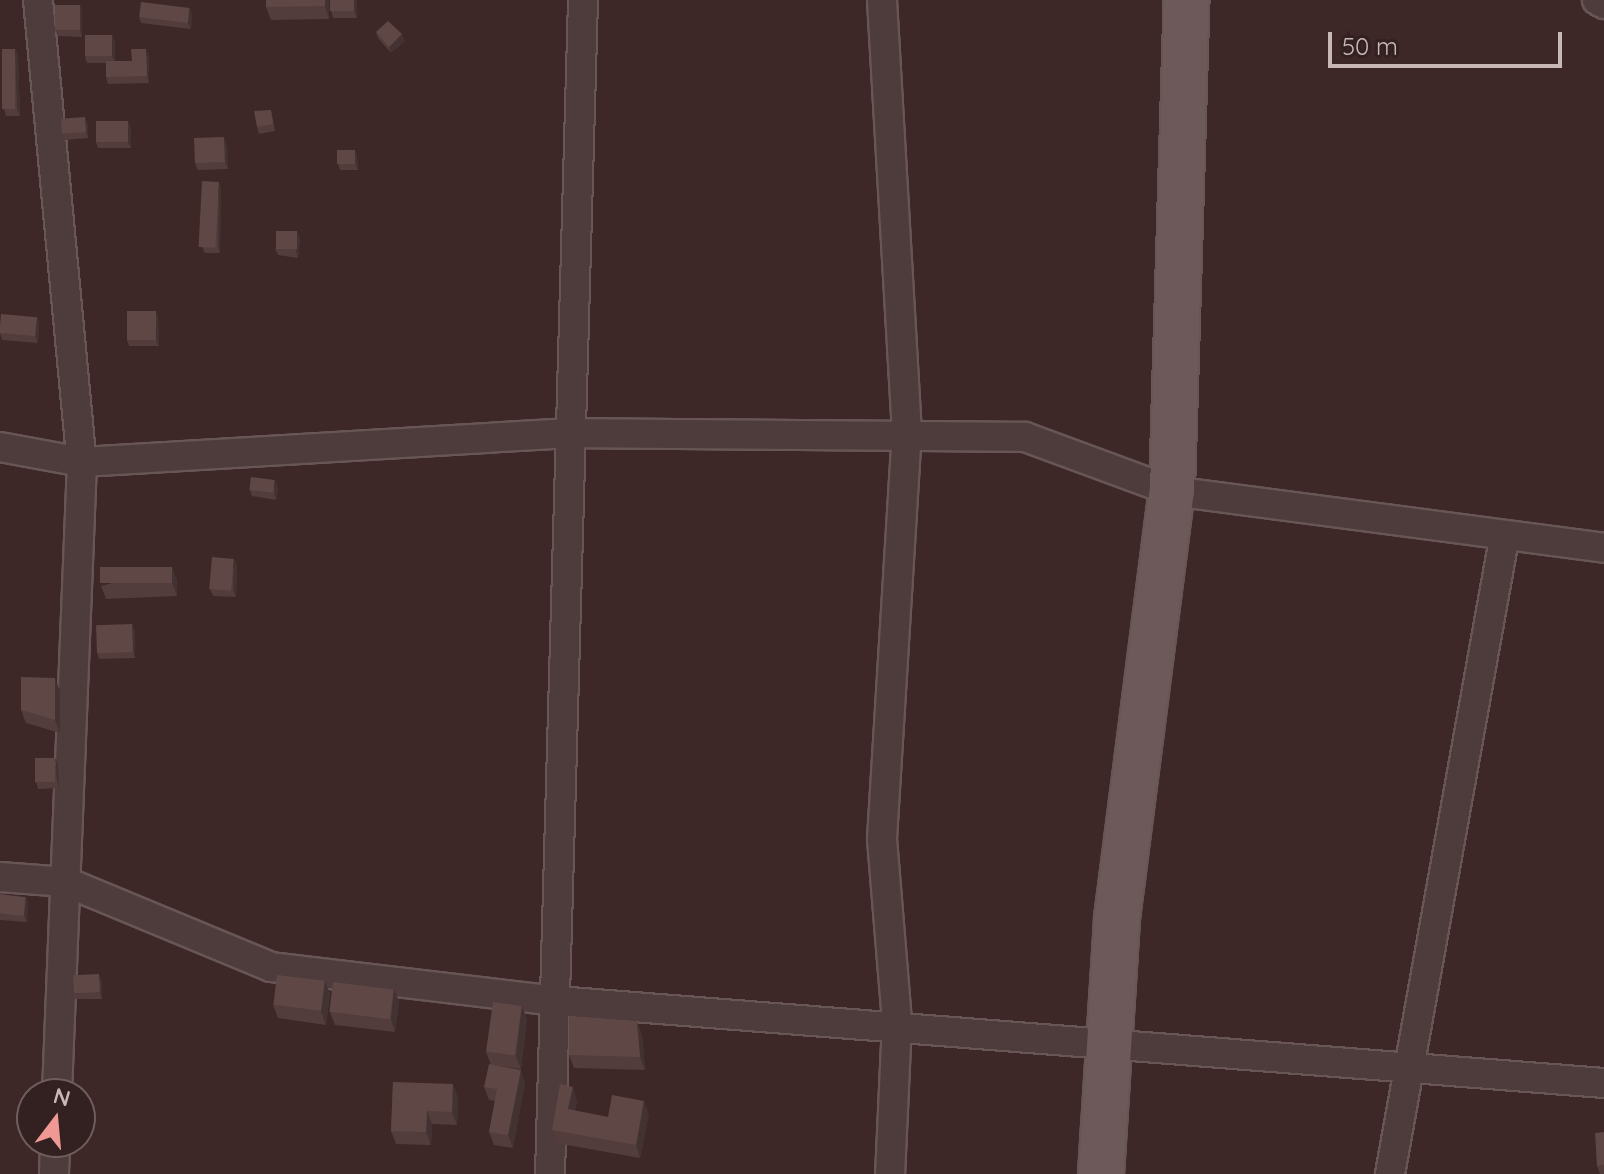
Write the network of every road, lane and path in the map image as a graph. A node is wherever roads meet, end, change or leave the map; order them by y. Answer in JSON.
{"nodes":[{"id":1,"x":38,"y":0,"type":"edge"},
{"id":2,"x":583,"y":0,"type":"edge"},
{"id":3,"x":882,"y":0,"type":"edge"},
{"id":4,"x":1187,"y":0,"type":"edge"},
{"id":5,"x":1597,"y":0,"type":"edge"},
{"id":6,"x":1604,"y":4,"type":"edge"},
{"id":7,"x":907,"y":430,"type":"junction"},
{"id":8,"x":571,"y":433,"type":"junction"},
{"id":9,"x":0,"y":447,"type":"edge"},
{"id":10,"x":82,"y":462,"type":"junction"},
{"id":11,"x":1172,"y":491,"type":"junction"},
{"id":12,"x":1504,"y":539,"type":"junction"},
{"id":13,"x":1604,"y":548,"type":"edge"},
{"id":14,"x":0,"y":877,"type":"edge"},
{"id":15,"x":66,"y":882,"type":"junction"},
{"id":16,"x":557,"y":1001,"type":"junction"},
{"id":17,"x":897,"y":1022,"type":"junction"},
{"id":18,"x":1108,"y":1039,"type":"junction"},
{"id":19,"x":1411,"y":1063,"type":"junction"},
{"id":20,"x":58,"y":1078,"type":"edge"},
{"id":21,"x":1604,"y":1083,"type":"edge"},
{"id":22,"x":550,"y":1174,"type":"edge"},
{"id":23,"x":890,"y":1174,"type":"edge"},
{"id":24,"x":1101,"y":1174,"type":"edge"},
{"id":25,"x":1390,"y":1174,"type":"edge"}],
"edges":[{"from":1,"to":10,"type":"street"},
{"from":2,"to":8,"type":"street"},
{"from":3,"to":7,"type":"street"},
{"from":4,"to":11,"type":"main road"},
{"from":5,"to":6,"type":"street"},
{"from":7,"to":8,"type":"street"},
{"from":7,"to":11,"type":"street"},
{"from":7,"to":17,"type":"street"},
{"from":8,"to":10,"type":"street"},
{"from":8,"to":16,"type":"street"},
{"from":9,"to":10,"type":"street"},
{"from":10,"to":15,"type":"street"},
{"from":11,"to":12,"type":"street"},
{"from":11,"to":18,"type":"main road"},
{"from":12,"to":13,"type":"street"},
{"from":12,"to":19,"type":"street"},
{"from":14,"to":15,"type":"street"},
{"from":15,"to":16,"type":"street"},
{"from":15,"to":20,"type":"street"},
{"from":16,"to":17,"type":"street"},
{"from":16,"to":22,"type":"street"},
{"from":17,"to":18,"type":"street"},
{"from":17,"to":23,"type":"street"},
{"from":18,"to":19,"type":"street"},
{"from":18,"to":24,"type":"main road"},
{"from":19,"to":21,"type":"street"},
{"from":19,"to":25,"type":"street"}]}
